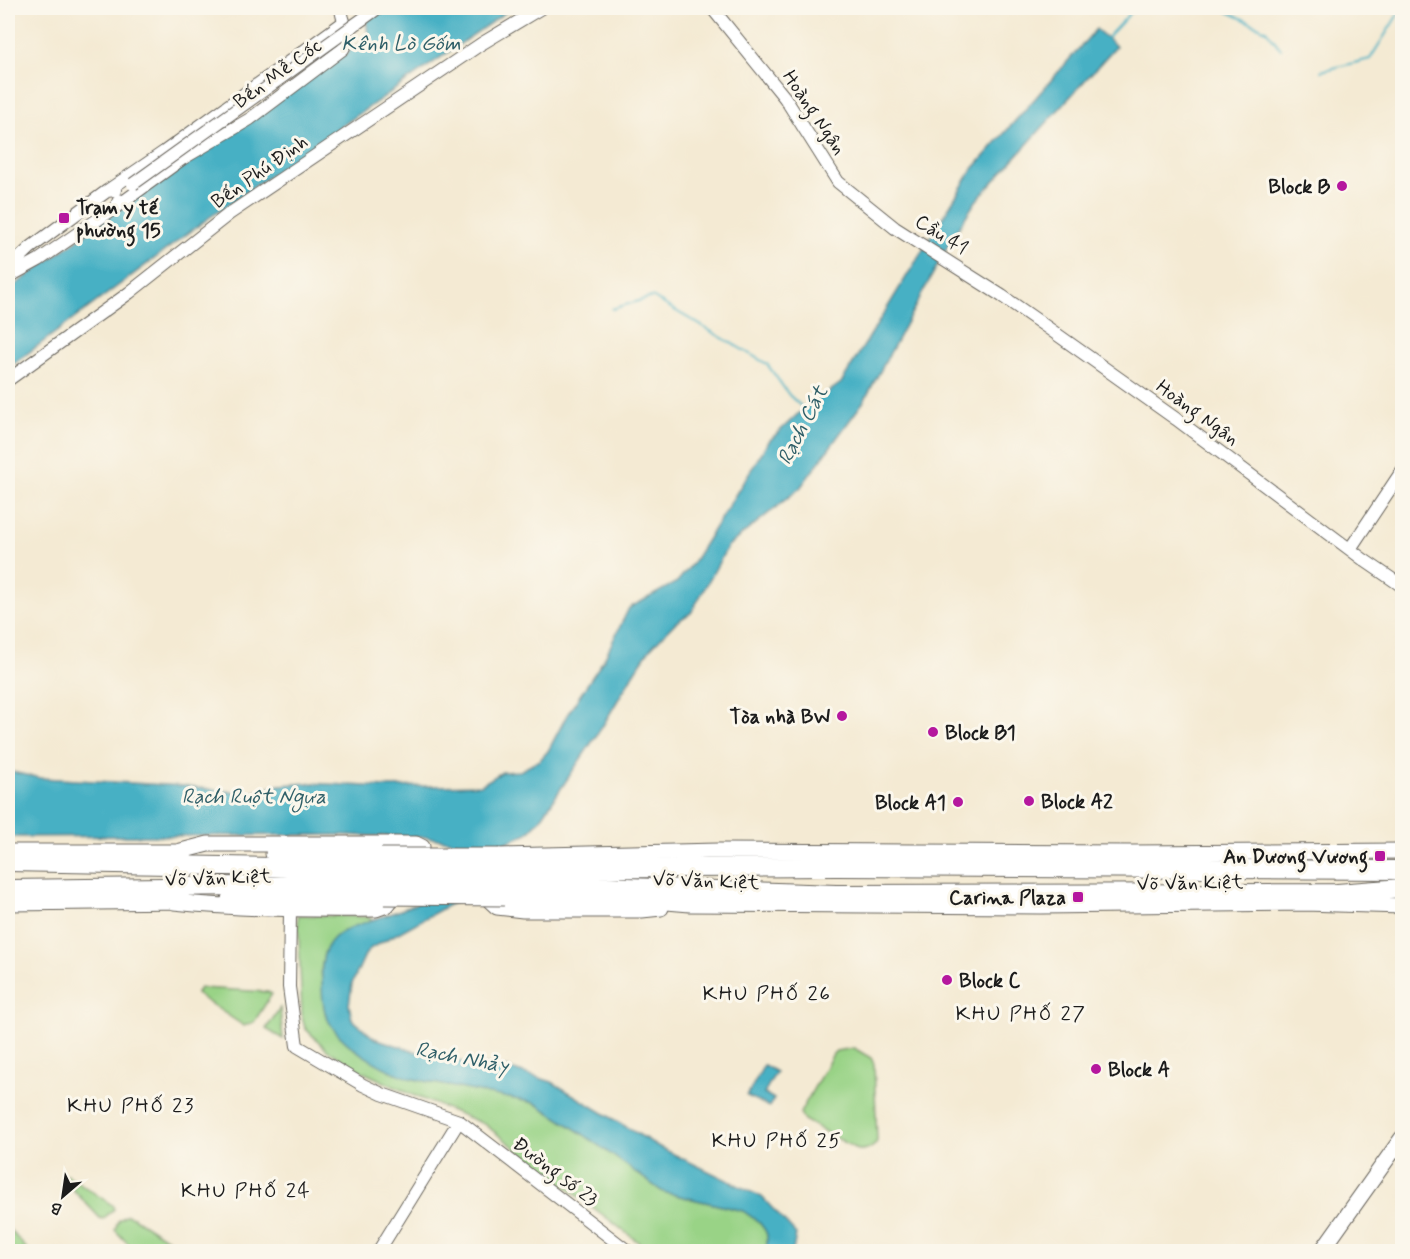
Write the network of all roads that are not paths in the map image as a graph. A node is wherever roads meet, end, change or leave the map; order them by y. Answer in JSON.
{"nodes":[{"id":1,"x":341,"y":8,"type":"edge"},
{"id":2,"x":378,"y":8,"type":"edge"},
{"id":3,"x":541,"y":8,"type":"edge"},
{"id":4,"x":712,"y":8,"type":"edge"},
{"id":5,"x":344,"y":22,"type":"junction"},
{"id":6,"x":133,"y":184,"type":"junction"},
{"id":7,"x":107,"y":191,"type":"junction"},
{"id":8,"x":116,"y":207,"type":"junction"},
{"id":9,"x":895,"y":228,"type":"joint"},
{"id":10,"x":30,"y":248,"type":"junction"},
{"id":11,"x":39,"y":260,"type":"junction"},
{"id":12,"x":8,"y":269,"type":"edge"},
{"id":13,"x":968,"y":274,"type":"joint"},
{"id":14,"x":8,"y":277,"type":"edge"},
{"id":15,"x":8,"y":380,"type":"edge"},
{"id":16,"x":1402,"y":471,"type":"edge"},
{"id":17,"x":1350,"y":549,"type":"junction"},
{"id":18,"x":1402,"y":586,"type":"edge"},
{"id":19,"x":718,"y":851,"type":"junction"},
{"id":20,"x":1402,"y":851,"type":"edge"},
{"id":21,"x":39,"y":852,"type":"junction"},
{"id":22,"x":177,"y":852,"type":"junction"},
{"id":23,"x":10,"y":857,"type":"edge"},
{"id":24,"x":57,"y":863,"type":"junction"},
{"id":25,"x":837,"y":867,"type":"junction"},
{"id":26,"x":1402,"y":870,"type":"edge"},
{"id":27,"x":383,"y":876,"type":"junction"},
{"id":28,"x":502,"y":876,"type":"junction"},
{"id":29,"x":59,"y":886,"type":"junction"},
{"id":30,"x":1402,"y":888,"type":"edge"},
{"id":31,"x":8,"y":890,"type":"edge"},
{"id":32,"x":1337,"y":893,"type":"junction"},
{"id":33,"x":836,"y":894,"type":"junction"},
{"id":34,"x":1310,"y":898,"type":"junction"},
{"id":35,"x":174,"y":902,"type":"junction"},
{"id":36,"x":21,"y":903,"type":"edge"},
{"id":37,"x":690,"y":904,"type":"junction"},
{"id":38,"x":1352,"y":904,"type":"junction"},
{"id":39,"x":1402,"y":906,"type":"edge"},
{"id":40,"x":290,"y":910,"type":"junction"},
{"id":41,"x":459,"y":1121,"type":"junction"},
{"id":42,"x":1402,"y":1138,"type":"edge"},
{"id":43,"x":378,"y":1251,"type":"edge"},
{"id":44,"x":629,"y":1251,"type":"edge"},
{"id":45,"x":1321,"y":1251,"type":"edge"}],
"edges":[{"from":1,"to":5,"type":"street"},
{"from":2,"to":6,"type":"street","bridge":true},
{"from":3,"to":15,"type":"street","name":"Bến Phú Định"},
{"from":4,"to":9,"type":"street","name":"Hoàng Ngân"},
{"from":5,"to":7,"type":"street","name":"Bến Mễ Cốc"},
{"from":5,"to":8,"type":"street","name":"Bến Mễ Cốc"},
{"from":6,"to":7,"type":"street","name":"Bến Mễ Cốc"},
{"from":6,"to":8,"type":"street","name":"Bến Mễ Cốc"},
{"from":7,"to":10,"type":"street","name":"Bến Mễ Cốc"},
{"from":8,"to":11,"type":"street","name":"Bến Mễ Cốc"},
{"from":9,"to":13,"type":"street","name":"Cầu 41"},
{"from":10,"to":11,"type":"street"},
{"from":10,"to":12,"type":"street","name":"Bến Mễ Cốc"},
{"from":11,"to":14,"type":"street","name":"Bến Mễ Cốc"},
{"from":13,"to":17,"type":"street","name":"Hoàng Ngân"},
{"from":16,"to":17,"type":"street"},
{"from":17,"to":18,"type":"street","name":"Hoàng Ngân"},
{"from":19,"to":20,"type":"main road","name":"Võ Văn Kiệt"},
{"from":19,"to":28,"type":"main road","name":"Võ Văn Kiệt"},
{"from":19,"to":37,"type":"main road"},
{"from":21,"to":22,"type":"main road","name":"Võ Văn Kiệt"},
{"from":21,"to":23,"type":"main road","name":"Võ Văn Kiệt"},
{"from":21,"to":24,"type":"highway"},
{"from":22,"to":27,"type":"main road","name":"Võ Văn Kiệt"},
{"from":22,"to":40,"type":"main road"},
{"from":23,"to":24,"type":"highway","name":"Võ Văn Kiệt"},
{"from":24,"to":27,"type":"highway","name":"Võ Văn Kiệt"},
{"from":25,"to":26,"type":"highway","name":"Võ Văn Kiệt"},
{"from":25,"to":28,"type":"highway","name":"Võ Văn Kiệt"},
{"from":25,"to":33,"type":"highway"},
{"from":27,"to":28,"type":"highway","name":"Võ Văn Kiệt","bridge":true},
{"from":27,"to":28,"type":"main road","name":"Võ Văn Kiệt","bridge":true},
{"from":27,"to":29,"type":"highway","name":"Võ Văn Kiệt"},
{"from":27,"to":35,"type":"main road","name":"Võ Văn Kiệt"},
{"from":28,"to":33,"type":"highway","name":"Võ Văn Kiệt"},
{"from":28,"to":37,"type":"main road","name":"Võ Văn Kiệt"},
{"from":29,"to":31,"type":"highway","name":"Võ Văn Kiệt"},
{"from":29,"to":36,"type":"highway"},
{"from":30,"to":32,"type":"highway","name":"Võ Văn Kiệt"},
{"from":31,"to":36,"type":"highway"},
{"from":32,"to":34,"type":"highway","name":"Võ Văn Kiệt"},
{"from":32,"to":38,"type":"highway"},
{"from":33,"to":34,"type":"highway","name":"Võ Văn Kiệt"},
{"from":34,"to":37,"type":"main road","name":"Võ Văn Kiệt"},
{"from":34,"to":38,"type":"main road","name":"Võ Văn Kiệt"},
{"from":35,"to":36,"type":"main road","name":"Võ Văn Kiệt"},
{"from":35,"to":40,"type":"main road"},
{"from":38,"to":39,"type":"main road","name":"Võ Văn Kiệt"},
{"from":40,"to":41,"type":"street","name":"Đường số 23"},
{"from":41,"to":43,"type":"street"},
{"from":41,"to":44,"type":"street","name":"Đường số 23"},
{"from":42,"to":45,"type":"main road"}]}
